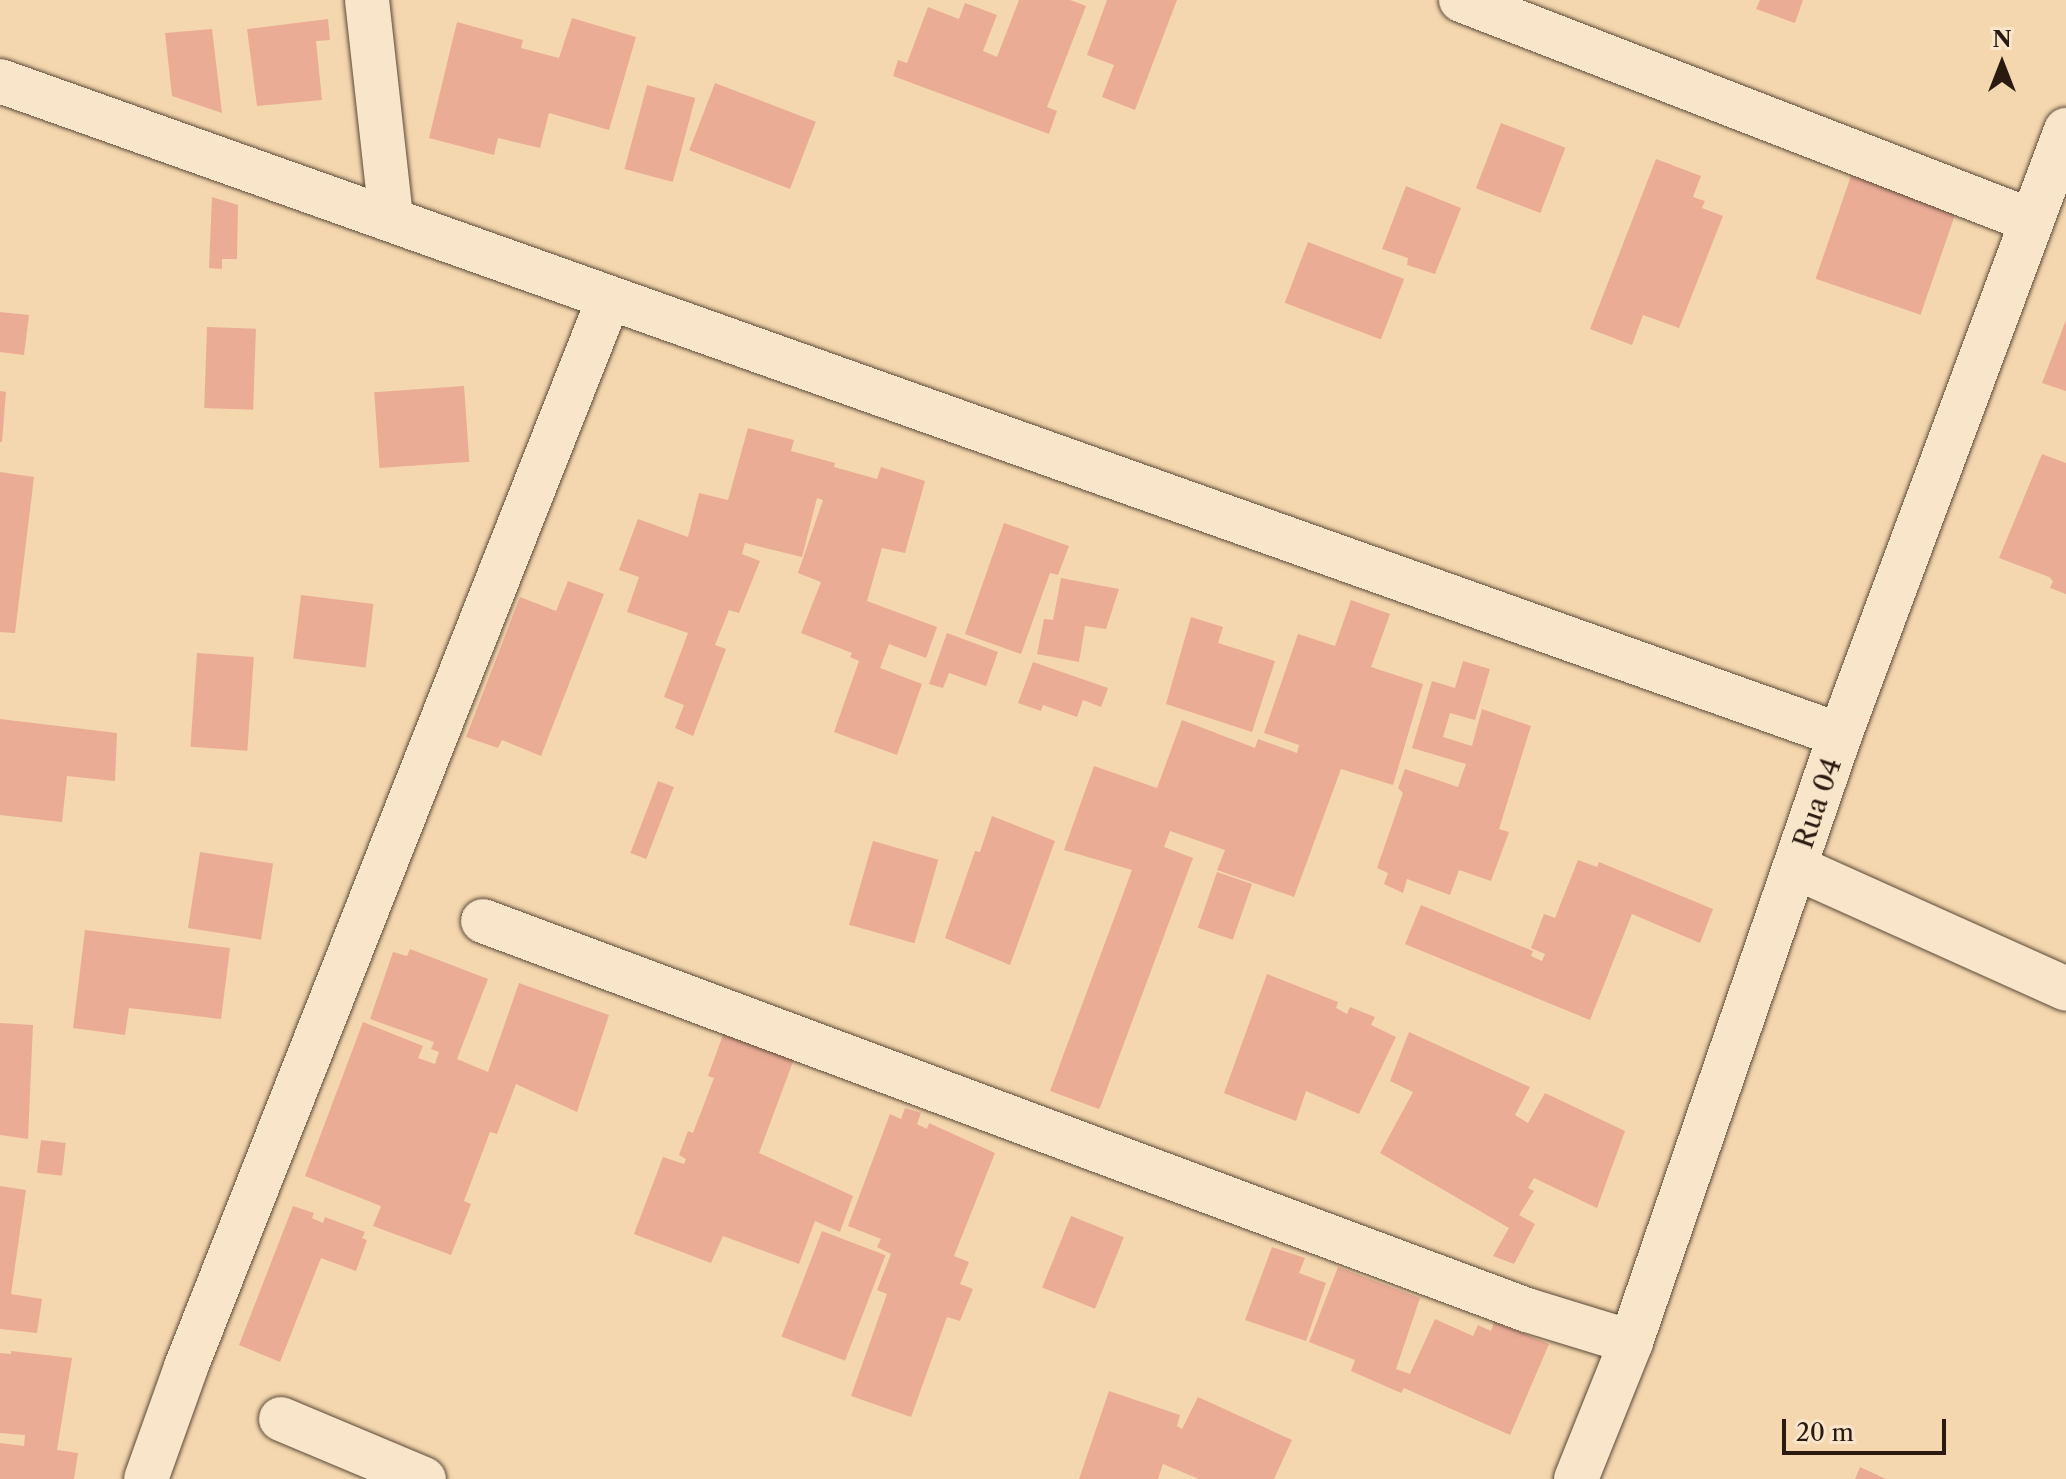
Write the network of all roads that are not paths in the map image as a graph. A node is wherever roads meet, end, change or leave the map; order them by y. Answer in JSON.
{"nodes":[{"id":1,"x":367,"y":0,"type":"edge"},
{"id":2,"x":1461,"y":0,"type":"edge"},
{"id":3,"x":0,"y":81,"type":"edge"},
{"id":4,"x":2066,"y":130,"type":"edge"},
{"id":5,"x":391,"y":219,"type":"junction"},
{"id":6,"x":2032,"y":221,"type":"junction"},
{"id":7,"x":609,"y":298,"type":"junction"},
{"id":8,"x":1840,"y":735,"type":"junction"},
{"id":9,"x":1795,"y":867,"type":"junction"},
{"id":10,"x":483,"y":921,"type":"dead end"},
{"id":11,"x":2066,"y":989,"type":"edge"},
{"id":12,"x":1631,"y":1342,"type":"junction"},
{"id":13,"x":281,"y":1419,"type":"dead end"},
{"id":14,"x":146,"y":1479,"type":"edge"},
{"id":15,"x":424,"y":1479,"type":"edge"},
{"id":16,"x":1576,"y":1479,"type":"edge"}],
"edges":[{"from":1,"to":5,"type":"street"},
{"from":2,"to":6,"type":"street"},
{"from":3,"to":5,"type":"street"},
{"from":4,"to":6,"type":"street","name":"Rua 04"},
{"from":5,"to":7,"type":"street"},
{"from":6,"to":8,"type":"street","name":"Rua 04"},
{"from":7,"to":8,"type":"street"},
{"from":7,"to":14,"type":"street"},
{"from":8,"to":9,"type":"street","name":"Rua 04"},
{"from":9,"to":11,"type":"street"},
{"from":9,"to":12,"type":"street","name":"Rua 04"},
{"from":10,"to":12,"type":"street"},
{"from":12,"to":16,"type":"street","name":"Rua 04"},
{"from":13,"to":15,"type":"street"}]}
